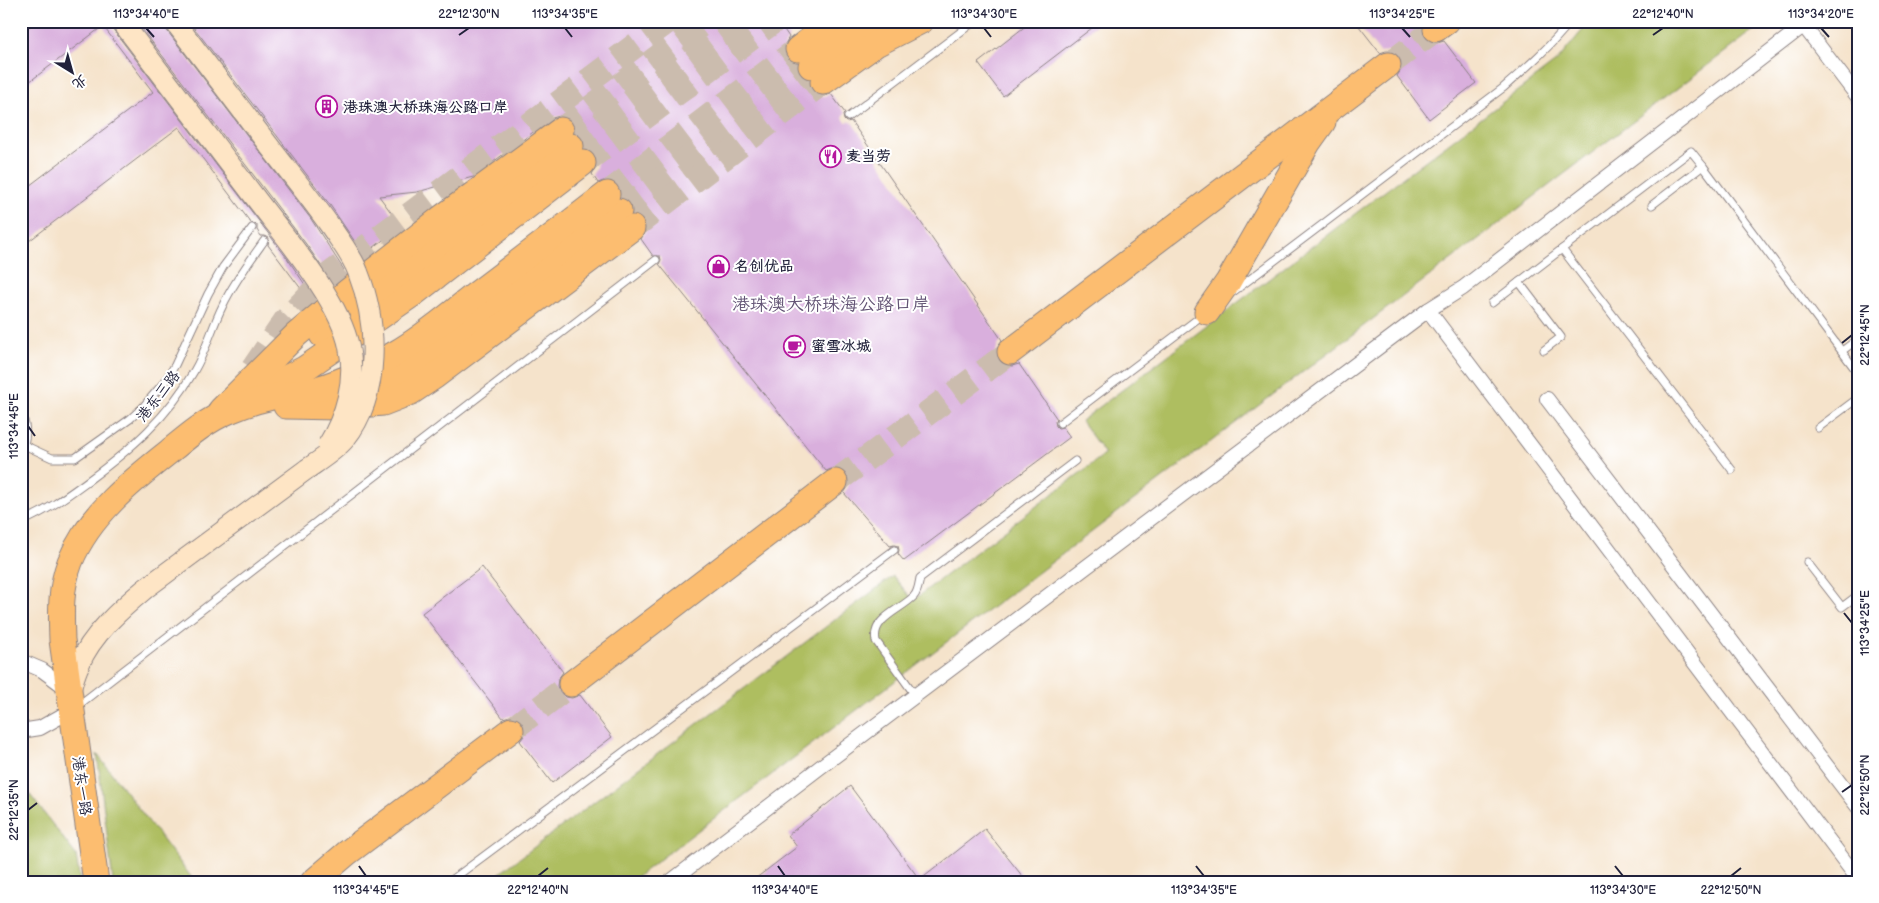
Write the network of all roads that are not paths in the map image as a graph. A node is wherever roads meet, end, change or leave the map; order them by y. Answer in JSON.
{"nodes":[{"id":1,"x":121,"y":21,"type":"edge"},
{"id":2,"x":174,"y":21,"type":"edge"},
{"id":3,"x":834,"y":21,"type":"edge"},
{"id":4,"x":875,"y":21,"type":"edge"},
{"id":5,"x":921,"y":21,"type":"edge"},
{"id":6,"x":975,"y":21,"type":"edge"},
{"id":7,"x":1571,"y":21,"type":"edge"},
{"id":8,"x":1802,"y":24,"type":"edge"},
{"id":9,"x":1388,"y":65,"type":"tunnel mouth"},
{"id":10,"x":810,"y":66,"type":"junction"},
{"id":11,"x":1858,"y":97,"type":"edge"},
{"id":12,"x":1342,"y":100,"type":"junction"},
{"id":13,"x":848,"y":117,"type":"dead end"},
{"id":14,"x":1703,"y":166,"type":"junction"},
{"id":15,"x":1652,"y":205,"type":"dead end"},
{"id":16,"x":252,"y":228,"type":"dead end"},
{"id":17,"x":264,"y":241,"type":"dead end"},
{"id":18,"x":1562,"y":249,"type":"junction"},
{"id":19,"x":656,"y":260,"type":"dead end"},
{"id":20,"x":1519,"y":282,"type":"junction"},
{"id":21,"x":1492,"y":303,"type":"dead end"},
{"id":22,"x":1428,"y":310,"type":"junction"},
{"id":23,"x":1207,"y":312,"type":"junction"},
{"id":24,"x":1858,"y":339,"type":"edge"},
{"id":25,"x":1544,"y":350,"type":"dead end"},
{"id":26,"x":1842,"y":351,"type":"junction"},
{"id":27,"x":1010,"y":352,"type":"tunnel mouth"},
{"id":28,"x":1858,"y":373,"type":"edge"},
{"id":29,"x":1858,"y":398,"type":"edge"},
{"id":30,"x":1548,"y":399,"type":"dead end"},
{"id":31,"x":248,"y":404,"type":"junction"},
{"id":32,"x":21,"y":413,"type":"edge"},
{"id":33,"x":213,"y":418,"type":"junction"},
{"id":34,"x":1060,"y":423,"type":"dead end"},
{"id":35,"x":1818,"y":428,"type":"dead end"},
{"id":36,"x":23,"y":448,"type":"edge"},
{"id":37,"x":1076,"y":461,"type":"dead end"},
{"id":38,"x":307,"y":469,"type":"junction"},
{"id":39,"x":1732,"y":470,"type":"dead end"},
{"id":40,"x":835,"y":482,"type":"tunnel mouth"},
{"id":41,"x":21,"y":522,"type":"edge"},
{"id":42,"x":894,"y":550,"type":"dead end"},
{"id":43,"x":1806,"y":562,"type":"dead end"},
{"id":44,"x":1858,"y":595,"type":"edge"},
{"id":45,"x":21,"y":661,"type":"edge"},
{"id":46,"x":572,"y":684,"type":"tunnel mouth"},
{"id":47,"x":915,"y":695,"type":"junction"},
{"id":48,"x":71,"y":700,"type":"junction"},
{"id":49,"x":511,"y":730,"type":"tunnel mouth"},
{"id":50,"x":21,"y":731,"type":"edge"},
{"id":51,"x":1858,"y":807,"type":"edge"},
{"id":52,"x":1853,"y":861,"type":"edge"},
{"id":53,"x":1858,"y":879,"type":"edge"},
{"id":54,"x":96,"y":882,"type":"edge"},
{"id":55,"x":313,"y":882,"type":"edge"},
{"id":56,"x":449,"y":882,"type":"edge"},
{"id":57,"x":670,"y":882,"type":"edge"}],
"edges":[{"from":1,"to":38,"type":"main road","bridge":true},
{"from":2,"to":38,"type":"main road","bridge":true},
{"from":3,"to":10,"type":"highway"},
{"from":4,"to":10,"type":"highway"},
{"from":5,"to":10,"type":"highway"},
{"from":6,"to":13,"type":"lane"},
{"from":7,"to":23,"type":"lane"},
{"from":8,"to":11,"type":"street"},
{"from":8,"to":22,"type":"street"},
{"from":9,"to":12,"type":"highway"},
{"from":12,"to":23,"type":"highway"},
{"from":12,"to":27,"type":"highway"},
{"from":14,"to":15,"type":"lane"},
{"from":14,"to":18,"type":"lane"},
{"from":14,"to":26,"type":"lane"},
{"from":16,"to":36,"type":"lane"},
{"from":17,"to":41,"type":"lane","name":"港东三路"},
{"from":18,"to":20,"type":"lane"},
{"from":18,"to":39,"type":"lane"},
{"from":19,"to":48,"type":"lane"},
{"from":20,"to":21,"type":"lane"},
{"from":20,"to":25,"type":"lane"},
{"from":22,"to":47,"type":"street"},
{"from":22,"to":52,"type":"street"},
{"from":23,"to":34,"type":"lane"},
{"from":24,"to":26,"type":"lane"},
{"from":26,"to":28,"type":"lane"},
{"from":29,"to":35,"type":"lane"},
{"from":30,"to":51,"type":"street"},
{"from":31,"to":31,"type":"highway"},
{"from":31,"to":33,"type":"highway"},
{"from":32,"to":36,"type":"lane"},
{"from":33,"to":33,"type":"highway"},
{"from":33,"to":48,"type":"highway","name":"港东一路"},
{"from":37,"to":47,"type":"lane"},
{"from":38,"to":48,"type":"main road"},
{"from":40,"to":46,"type":"highway"},
{"from":42,"to":56,"type":"lane"},
{"from":43,"to":44,"type":"lane"},
{"from":45,"to":48,"type":"street"},
{"from":47,"to":57,"type":"street"},
{"from":48,"to":50,"type":"street"},
{"from":48,"to":54,"type":"highway","name":"港东一路"},
{"from":49,"to":55,"type":"highway"},
{"from":52,"to":53,"type":"street"}]}
